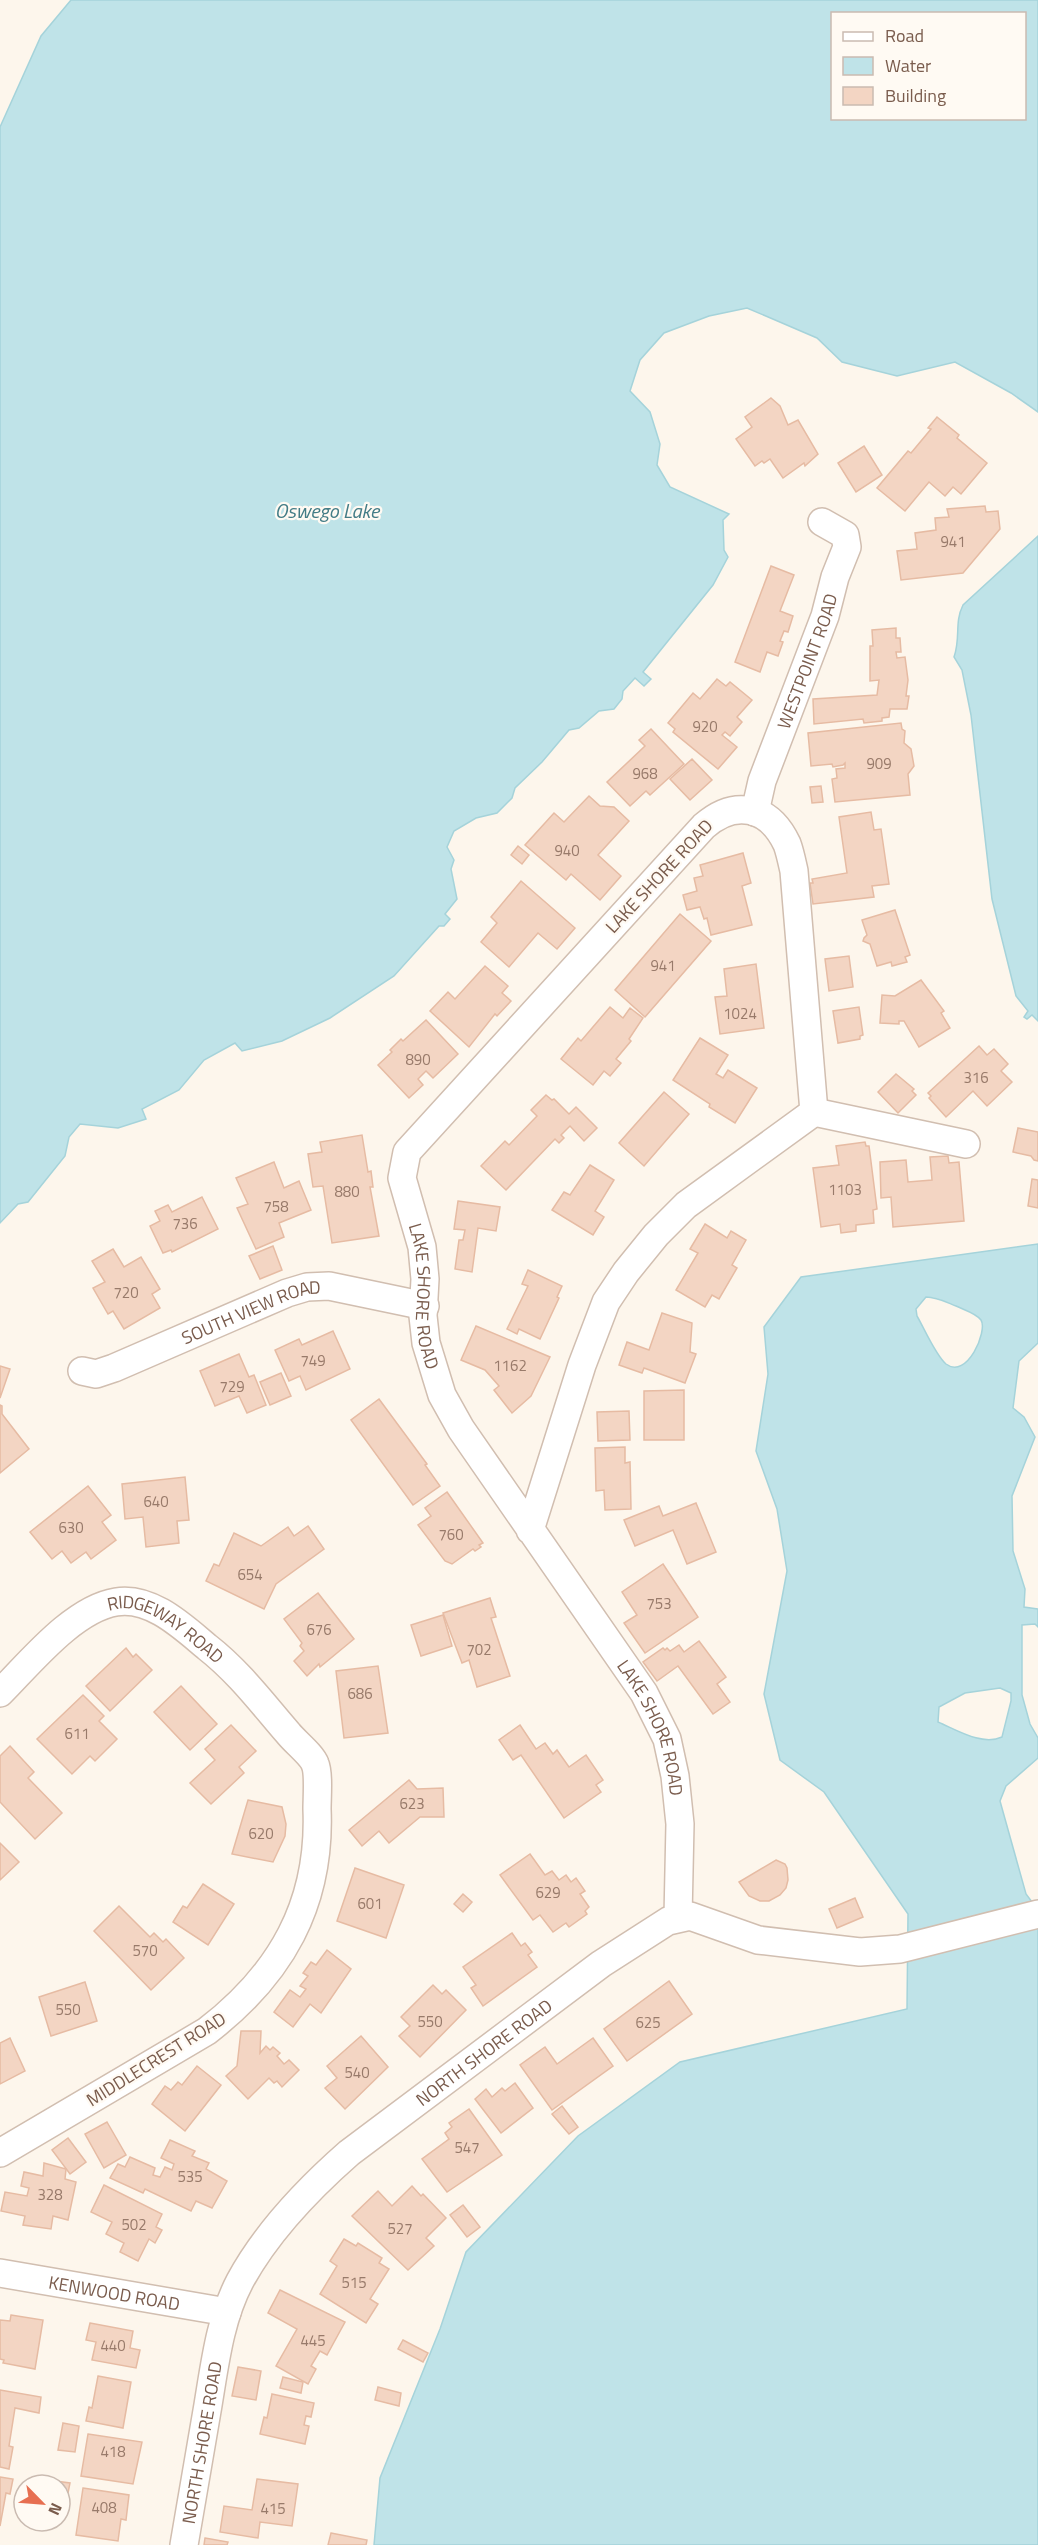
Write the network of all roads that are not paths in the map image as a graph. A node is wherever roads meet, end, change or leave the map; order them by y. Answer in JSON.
{"nodes":[{"id":1,"x":822,"y":522,"type":"dead end"},
{"id":2,"x":755,"y":812,"type":"junction"},
{"id":3,"x":814,"y":1112,"type":"junction"},
{"id":4,"x":966,"y":1144,"type":"dead end"},
{"id":5,"x":425,"y":1306,"type":"junction"},
{"id":6,"x":82,"y":1371,"type":"dead end"},
{"id":7,"x":530,"y":1530,"type":"junction"},
{"id":8,"x":0,"y":1693,"type":"edge"},
{"id":9,"x":315,"y":1763,"type":"joint"},
{"id":10,"x":1038,"y":1914,"type":"edge"},
{"id":11,"x":678,"y":1917,"type":"junction"},
{"id":12,"x":0,"y":2153,"type":"edge"},
{"id":13,"x":0,"y":2273,"type":"edge"},
{"id":14,"x":227,"y":2312,"type":"junction"},
{"id":15,"x":184,"y":2545,"type":"edge"}],
"edges":[{"from":1,"to":2,"type":"street","name":"WESTPOINT ROAD"},
{"from":2,"to":3,"type":"street"},
{"from":2,"to":5,"type":"street","name":"LAKE SHORE ROAD"},
{"from":3,"to":4,"type":"street"},
{"from":3,"to":7,"type":"street"},
{"from":5,"to":6,"type":"street","name":"SOUTH VIEW ROAD"},
{"from":5,"to":7,"type":"street","name":"LAKE SHORE ROAD"},
{"from":7,"to":11,"type":"street","name":"LAKE SHORE ROAD"},
{"from":8,"to":9,"type":"street","name":"RIDGEWAY ROAD"},
{"from":9,"to":12,"type":"street","name":"MIDDLECREST ROAD"},
{"from":10,"to":11,"type":"street"},
{"from":11,"to":14,"type":"street","name":"NORTH SHORE ROAD"},
{"from":13,"to":14,"type":"street","name":"KENWOOD ROAD"},
{"from":14,"to":15,"type":"street","name":"NORTH SHORE ROAD"}]}
